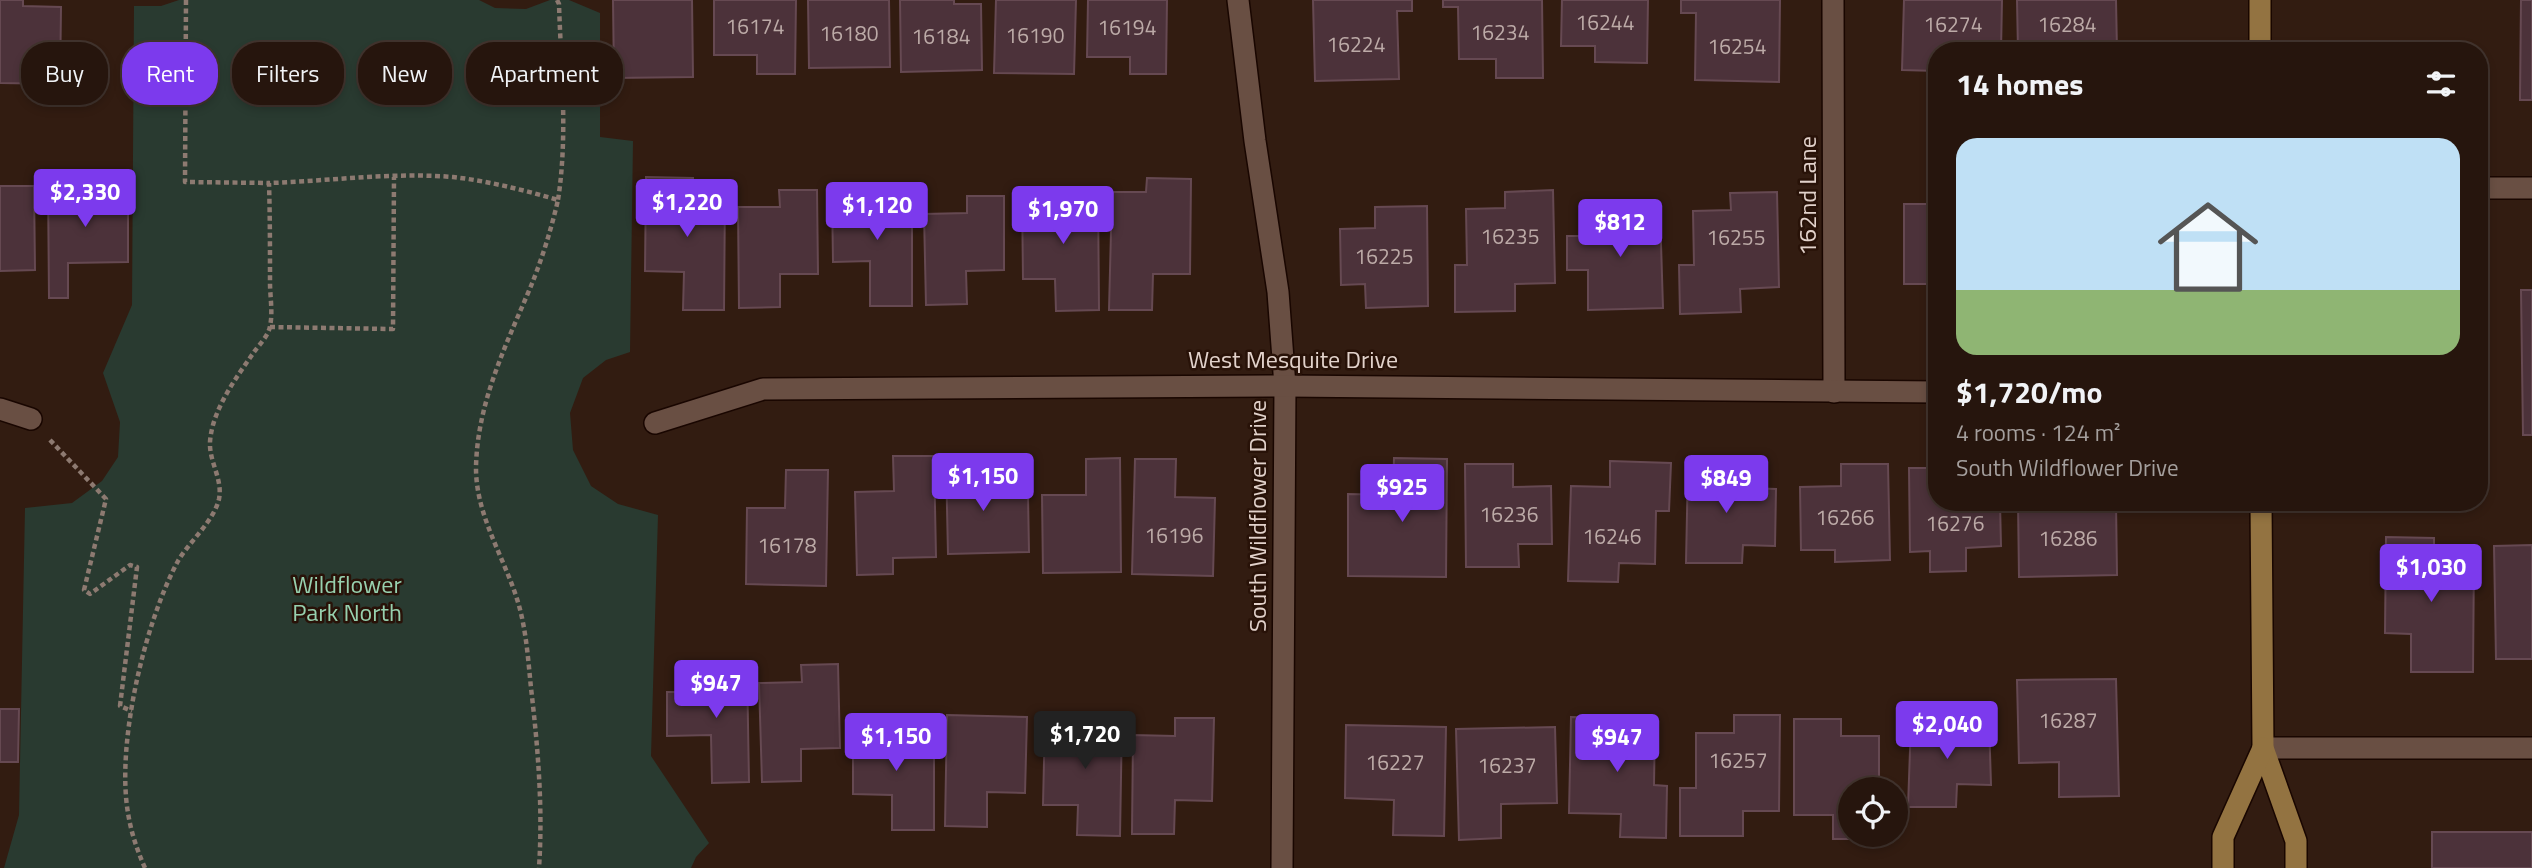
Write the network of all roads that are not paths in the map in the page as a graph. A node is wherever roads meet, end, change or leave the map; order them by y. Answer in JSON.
{"nodes":[{"id":1,"x":1238,"y":0,"type":"edge"},
{"id":2,"x":1833,"y":0,"type":"edge"},
{"id":3,"x":2260,"y":0,"type":"edge"},
{"id":4,"x":2260,"y":42,"type":"edge"},
{"id":5,"x":2488,"y":188,"type":"edge"},
{"id":6,"x":2532,"y":188,"type":"edge"},
{"id":7,"x":1284,"y":386,"type":"junction"},
{"id":8,"x":1834,"y":392,"type":"junction"},
{"id":9,"x":1928,"y":392,"type":"edge"},
{"id":10,"x":0,"y":409,"type":"edge"},
{"id":11,"x":31,"y":419,"type":"road end"},
{"id":12,"x":655,"y":424,"type":"dead end"},
{"id":13,"x":2261,"y":511,"type":"edge"},
{"id":14,"x":2263,"y":748,"type":"junction"},
{"id":15,"x":2532,"y":748,"type":"edge"},
{"id":16,"x":1283,"y":868,"type":"edge"},
{"id":17,"x":2222,"y":868,"type":"edge"},
{"id":18,"x":2296,"y":868,"type":"edge"}],
"edges":[{"from":1,"to":7,"type":"street","name":"South Wildflower Drive"},
{"from":2,"to":8,"type":"street","name":"162nd Lane"},
{"from":3,"to":4,"type":"main road"},
{"from":5,"to":6,"type":"street"},
{"from":7,"to":8,"type":"street","name":"West Mesquite Drive"},
{"from":7,"to":12,"type":"street","name":"West Mesquite Drive"},
{"from":7,"to":16,"type":"street","name":"South Wildflower Drive"},
{"from":8,"to":9,"type":"street","name":"West Mesquite Drive"},
{"from":10,"to":11,"type":"street"},
{"from":13,"to":14,"type":"main road"},
{"from":14,"to":15,"type":"street"},
{"from":14,"to":17,"type":"main road"},
{"from":14,"to":18,"type":"main road"}]}
